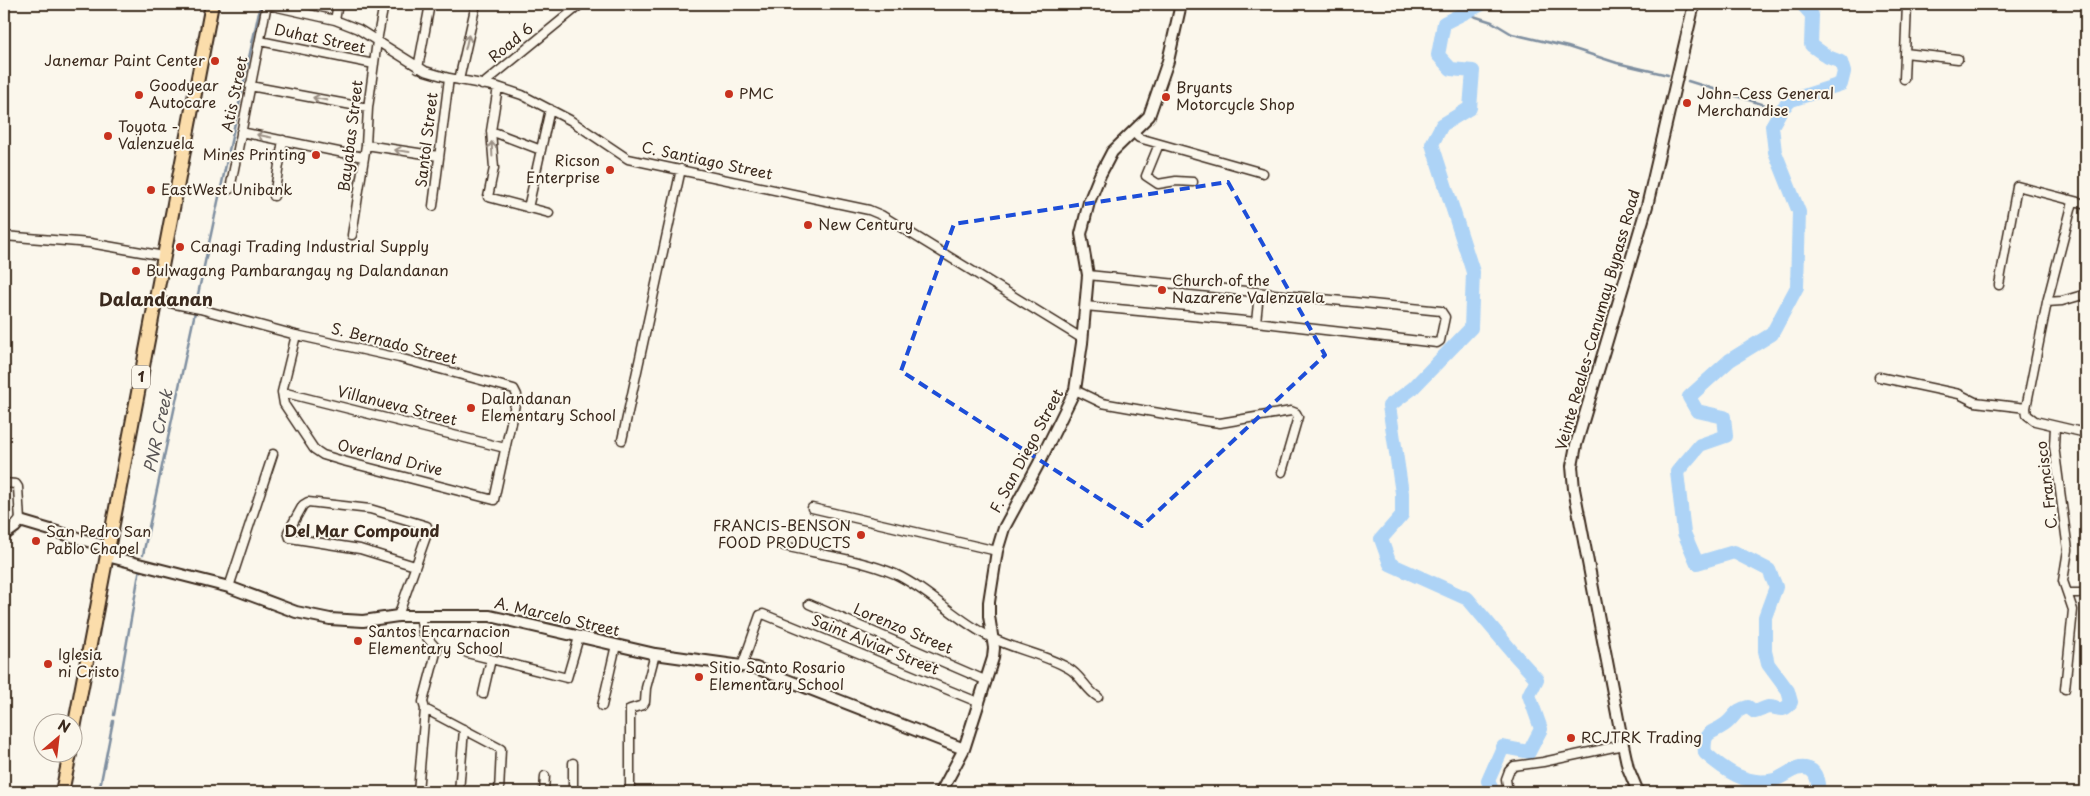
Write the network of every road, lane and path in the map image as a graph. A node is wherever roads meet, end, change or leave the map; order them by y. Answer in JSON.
{"nodes":[{"id":1,"x":212,"y":4,"type":"edge"},
{"id":2,"x":266,"y":4,"type":"edge"},
{"id":3,"x":338,"y":4,"type":"edge"},
{"id":4,"x":384,"y":4,"type":"edge"},
{"id":5,"x":430,"y":4,"type":"edge"},
{"id":6,"x":476,"y":4,"type":"edge"},
{"id":7,"x":580,"y":4,"type":"edge"},
{"id":8,"x":1181,"y":4,"type":"edge"},
{"id":9,"x":1694,"y":4,"type":"edge"},
{"id":10,"x":1907,"y":4,"type":"edge"},
{"id":11,"x":292,"y":6,"type":"edge"},
{"id":12,"x":335,"y":20,"type":"junction"},
{"id":13,"x":260,"y":41,"type":"junction"},
{"id":14,"x":377,"y":41,"type":"junction"},
{"id":15,"x":1905,"y":53,"type":"junction"},
{"id":16,"x":1958,"y":59,"type":"dead end"},
{"id":17,"x":374,"y":64,"type":"junction"},
{"id":18,"x":418,"y":68,"type":"junction"},
{"id":19,"x":449,"y":78,"type":"junction"},
{"id":20,"x":1904,"y":79,"type":"dead end"},
{"id":21,"x":459,"y":80,"type":"junction"},
{"id":22,"x":482,"y":85,"type":"junction"},
{"id":23,"x":250,"y":86,"type":"junction"},
{"id":24,"x":498,"y":87,"type":"junction"},
{"id":25,"x":368,"y":108,"type":"junction"},
{"id":26,"x":550,"y":109,"type":"junction"},
{"id":27,"x":491,"y":131,"type":"junction"},
{"id":28,"x":241,"y":132,"type":"junction"},
{"id":29,"x":1133,"y":132,"type":"junction"},
{"id":30,"x":284,"y":140,"type":"junction"},
{"id":31,"x":1159,"y":144,"type":"junction"},
{"id":32,"x":366,"y":145,"type":"junction"},
{"id":33,"x":541,"y":150,"type":"junction"},
{"id":34,"x":438,"y":156,"type":"junction"},
{"id":35,"x":363,"y":157,"type":"junction"},
{"id":36,"x":682,"y":169,"type":"junction"},
{"id":37,"x":1263,"y":174,"type":"dead end"},
{"id":38,"x":1193,"y":182,"type":"dead end"},
{"id":39,"x":230,"y":189,"type":"dead end"},
{"id":40,"x":274,"y":196,"type":"dead end"},
{"id":41,"x":2074,"y":202,"type":"junction"},
{"id":42,"x":2086,"y":204,"type":"edge"},
{"id":43,"x":433,"y":206,"type":"dead end"},
{"id":44,"x":528,"y":208,"type":"junction"},
{"id":45,"x":549,"y":213,"type":"dead end"},
{"id":46,"x":352,"y":234,"type":"dead end"},
{"id":47,"x":4,"y":236,"type":"edge"},
{"id":48,"x":164,"y":256,"type":"junction"},
{"id":49,"x":1088,"y":275,"type":"junction"},
{"id":50,"x":1999,"y":285,"type":"dead end"},
{"id":51,"x":1259,"y":292,"type":"junction"},
{"id":52,"x":2086,"y":294,"type":"edge"},
{"id":53,"x":155,"y":300,"type":"junction"},
{"id":54,"x":2047,"y":302,"type":"junction"},
{"id":55,"x":1085,"y":306,"type":"junction"},
{"id":56,"x":1256,"y":322,"type":"junction"},
{"id":57,"x":296,"y":335,"type":"junction"},
{"id":58,"x":1083,"y":339,"type":"junction"},
{"id":59,"x":1879,"y":377,"type":"dead end"},
{"id":60,"x":1075,"y":390,"type":"junction"},
{"id":61,"x":282,"y":392,"type":"junction"},
{"id":62,"x":2026,"y":408,"type":"junction"},
{"id":63,"x":2055,"y":426,"type":"junction"},
{"id":64,"x":2086,"y":433,"type":"edge"},
{"id":65,"x":622,"y":440,"type":"dead end"},
{"id":66,"x":505,"y":448,"type":"junction"},
{"id":67,"x":273,"y":454,"type":"dead end"},
{"id":68,"x":1282,"y":472,"type":"dead end"},
{"id":69,"x":4,"y":483,"type":"edge"},
{"id":70,"x":494,"y":500,"type":"joint"},
{"id":71,"x":812,"y":508,"type":"dead end"},
{"id":72,"x":20,"y":520,"type":"junction"},
{"id":73,"x":4,"y":535,"type":"edge"},
{"id":74,"x":784,"y":546,"type":"dead end"},
{"id":75,"x":107,"y":552,"type":"junction"},
{"id":76,"x":998,"y":552,"type":"junction"},
{"id":77,"x":415,"y":566,"type":"junction"},
{"id":78,"x":228,"y":587,"type":"junction"},
{"id":79,"x":2068,"y":593,"type":"junction"},
{"id":80,"x":2086,"y":593,"type":"edge"},
{"id":81,"x":809,"y":604,"type":"dead end"},
{"id":82,"x":398,"y":616,"type":"junction"},
{"id":83,"x":420,"y":616,"type":"junction"},
{"id":84,"x":579,"y":637,"type":"junction"},
{"id":85,"x":992,"y":639,"type":"junction"},
{"id":86,"x":616,"y":645,"type":"junction"},
{"id":87,"x":468,"y":653,"type":"dead end"},
{"id":88,"x":655,"y":654,"type":"junction"},
{"id":89,"x":491,"y":659,"type":"junction"},
{"id":90,"x":742,"y":666,"type":"junction"},
{"id":91,"x":987,"y":680,"type":"junction"},
{"id":92,"x":2065,"y":689,"type":"dead end"},
{"id":93,"x":483,"y":694,"type":"dead end"},
{"id":94,"x":1098,"y":697,"type":"dead end"},
{"id":95,"x":980,"y":703,"type":"junction"},
{"id":96,"x":602,"y":706,"type":"dead end"},
{"id":97,"x":425,"y":709,"type":"junction"},
{"id":98,"x":77,"y":714,"type":"edge"},
{"id":99,"x":464,"y":729,"type":"junction"},
{"id":100,"x":1623,"y":745,"type":"junction"},
{"id":101,"x":964,"y":749,"type":"junction"},
{"id":102,"x":573,"y":763,"type":"dead end"},
{"id":103,"x":68,"y":764,"type":"edge"},
{"id":104,"x":545,"y":776,"type":"dead end"},
{"id":105,"x":62,"y":792,"type":"edge"},
{"id":106,"x":418,"y":792,"type":"edge"},
{"id":107,"x":459,"y":792,"type":"edge"},
{"id":108,"x":499,"y":792,"type":"edge"},
{"id":109,"x":544,"y":792,"type":"edge"},
{"id":110,"x":573,"y":792,"type":"edge"},
{"id":111,"x":630,"y":792,"type":"edge"},
{"id":112,"x":942,"y":792,"type":"edge"},
{"id":113,"x":1508,"y":792,"type":"edge"},
{"id":114,"x":1638,"y":792,"type":"edge"}],
"edges":[{"from":1,"to":48,"type":"highway","number":"1"},
{"from":2,"to":11,"type":"street","name":"C. Santiago Street"},
{"from":2,"to":13,"type":"street","name":"Atis Street"},
{"from":3,"to":12,"type":"street"},
{"from":4,"to":14,"type":"street","name":"Bayabas Street"},
{"from":5,"to":18,"type":"street"},
{"from":21,"to":6,"type":"street","one_way":true},
{"from":7,"to":22,"type":"street","name":"Road 6"},
{"from":8,"to":29,"type":"street","name":"F. San Diego Street"},
{"from":9,"to":100,"type":"street","name":"Veinte Reales-Canumay Bypass Road"},
{"from":10,"to":15,"type":"street"},
{"from":11,"to":12,"type":"street","name":"C. Santiago Street"},
{"from":12,"to":14,"type":"street","name":"C. Santiago Street"},
{"from":13,"to":17,"type":"street","name":"Duhat Street"},
{"from":13,"to":23,"type":"street","name":"Atis Street"},
{"from":14,"to":17,"type":"street","name":"Bayabas Street"},
{"from":14,"to":18,"type":"street","name":"C. Santiago Street"},
{"from":15,"to":16,"type":"street"},
{"from":15,"to":20,"type":"street"},
{"from":17,"to":25,"type":"street","name":"Bayabas Street"},
{"from":18,"to":19,"type":"street","name":"C. Santiago Street"},
{"from":19,"to":21,"type":"street","name":"C. Santiago Street"},
{"from":19,"to":34,"type":"street","name":"Santol Street"},
{"from":21,"to":22,"type":"street","name":"C. Santiago Street"},
{"from":22,"to":24,"type":"street","name":"C. Santiago Street"},
{"from":25,"to":23,"type":"street","one_way":true},
{"from":23,"to":28,"type":"street","name":"Atis Street"},
{"from":24,"to":26,"type":"street","name":"C. Santiago Street"},
{"from":24,"to":27,"type":"street"},
{"from":25,"to":32,"type":"street","name":"Bayabas Street"},
{"from":26,"to":33,"type":"street"},
{"from":26,"to":36,"type":"street","name":"C. Santiago Street"},
{"from":27,"to":33,"type":"street"},
{"from":44,"to":27,"type":"street","one_way":true},
{"from":30,"to":28,"type":"street","one_way":true},
{"from":28,"to":39,"type":"street","name":"Atis Street"},
{"from":29,"to":31,"type":"street"},
{"from":29,"to":49,"type":"street","name":"F. San Diego Street"},
{"from":30,"to":35,"type":"street"},
{"from":30,"to":40,"type":"street"},
{"from":31,"to":37,"type":"street"},
{"from":31,"to":38,"type":"street"},
{"from":34,"to":32,"type":"street","one_way":true},
{"from":32,"to":35,"type":"street","name":"Bayabas Street"},
{"from":33,"to":44,"type":"street"},
{"from":34,"to":43,"type":"street","name":"Santol Street"},
{"from":35,"to":46,"type":"street","name":"Bayabas Street"},
{"from":36,"to":58,"type":"street","name":"C. Santiago Street"},
{"from":36,"to":65,"type":"street"},
{"from":41,"to":42,"type":"street"},
{"from":41,"to":50,"type":"street"},
{"from":41,"to":54,"type":"street"},
{"from":44,"to":45,"type":"street"},
{"from":47,"to":48,"type":"street"},
{"from":48,"to":53,"type":"highway","number":"1"},
{"from":49,"to":51,"type":"street"},
{"from":49,"to":55,"type":"street","name":"F. San Diego Street"},
{"from":51,"to":56,"type":"street"},
{"from":51,"to":56,"type":"street"},
{"from":52,"to":54,"type":"street"},
{"from":53,"to":57,"type":"street","name":"S. Bernado Street"},
{"from":53,"to":75,"type":"highway","number":"1"},
{"from":54,"to":62,"type":"street"},
{"from":55,"to":56,"type":"street"},
{"from":55,"to":58,"type":"street","name":"F. San Diego Street"},
{"from":57,"to":61,"type":"street"},
{"from":57,"to":66,"type":"street","name":"S. Bernado Street"},
{"from":58,"to":60,"type":"street","name":"F. San Diego Street"},
{"from":59,"to":62,"type":"street"},
{"from":60,"to":68,"type":"street"},
{"from":60,"to":76,"type":"street","name":"F. San Diego Street"},
{"from":61,"to":66,"type":"street","name":"Villanueva Street"},
{"from":61,"to":70,"type":"street","name":"Overland Drive"},
{"from":62,"to":63,"type":"street"},
{"from":63,"to":64,"type":"street"},
{"from":63,"to":79,"type":"street","name":"C. Francisco"},
{"from":66,"to":70,"type":"street","name":"S. Bernado Street"},
{"from":67,"to":78,"type":"street"},
{"from":69,"to":72,"type":"street"},
{"from":71,"to":76,"type":"street"},
{"from":72,"to":73,"type":"street"},
{"from":72,"to":75,"type":"street","name":"A. Marcelo Street"},
{"from":74,"to":85,"type":"street"},
{"from":75,"to":78,"type":"street","name":"A. Marcelo Street"},
{"from":75,"to":98,"type":"highway","number":"1"},
{"from":76,"to":85,"type":"street","name":"F. San Diego Street"},
{"from":77,"to":77,"type":"street"},
{"from":77,"to":82,"type":"street"},
{"from":78,"to":82,"type":"street","name":"A. Marcelo Street"},
{"from":79,"to":80,"type":"street"},
{"from":79,"to":92,"type":"street","name":"C. Francisco"},
{"from":81,"to":91,"type":"street","name":"Lorenzo Street"},
{"from":82,"to":83,"type":"street","name":"A. Marcelo Street"},
{"from":83,"to":84,"type":"street","name":"A. Marcelo Street"},
{"from":83,"to":97,"type":"street"},
{"from":84,"to":86,"type":"street","name":"A. Marcelo Street"},
{"from":84,"to":89,"type":"street"},
{"from":85,"to":91,"type":"street","name":"F. San Diego Street"},
{"from":85,"to":94,"type":"street"},
{"from":86,"to":88,"type":"street","name":"A. Marcelo Street"},
{"from":86,"to":96,"type":"street"},
{"from":87,"to":89,"type":"street"},
{"from":88,"to":90,"type":"street","name":"A. Marcelo Street"},
{"from":88,"to":111,"type":"street"},
{"from":89,"to":93,"type":"street"},
{"from":90,"to":95,"type":"street","name":"Saint Alviar Street"},
{"from":90,"to":101,"type":"street","name":"A. Marcelo Street"},
{"from":91,"to":95,"type":"street","name":"F. San Diego Street"},
{"from":95,"to":101,"type":"street","name":"F. San Diego Street"},
{"from":97,"to":99,"type":"street"},
{"from":97,"to":106,"type":"street"},
{"from":99,"to":107,"type":"street"},
{"from":99,"to":108,"type":"street"},
{"from":100,"to":113,"type":"street"},
{"from":100,"to":114,"type":"street","name":"Veinte Reales-Canumay Bypass Road"},
{"from":101,"to":112,"type":"street","name":"F. San Diego Street"},
{"from":102,"to":110,"type":"street"},
{"from":103,"to":105,"type":"highway"},
{"from":104,"to":109,"type":"street"}]}
